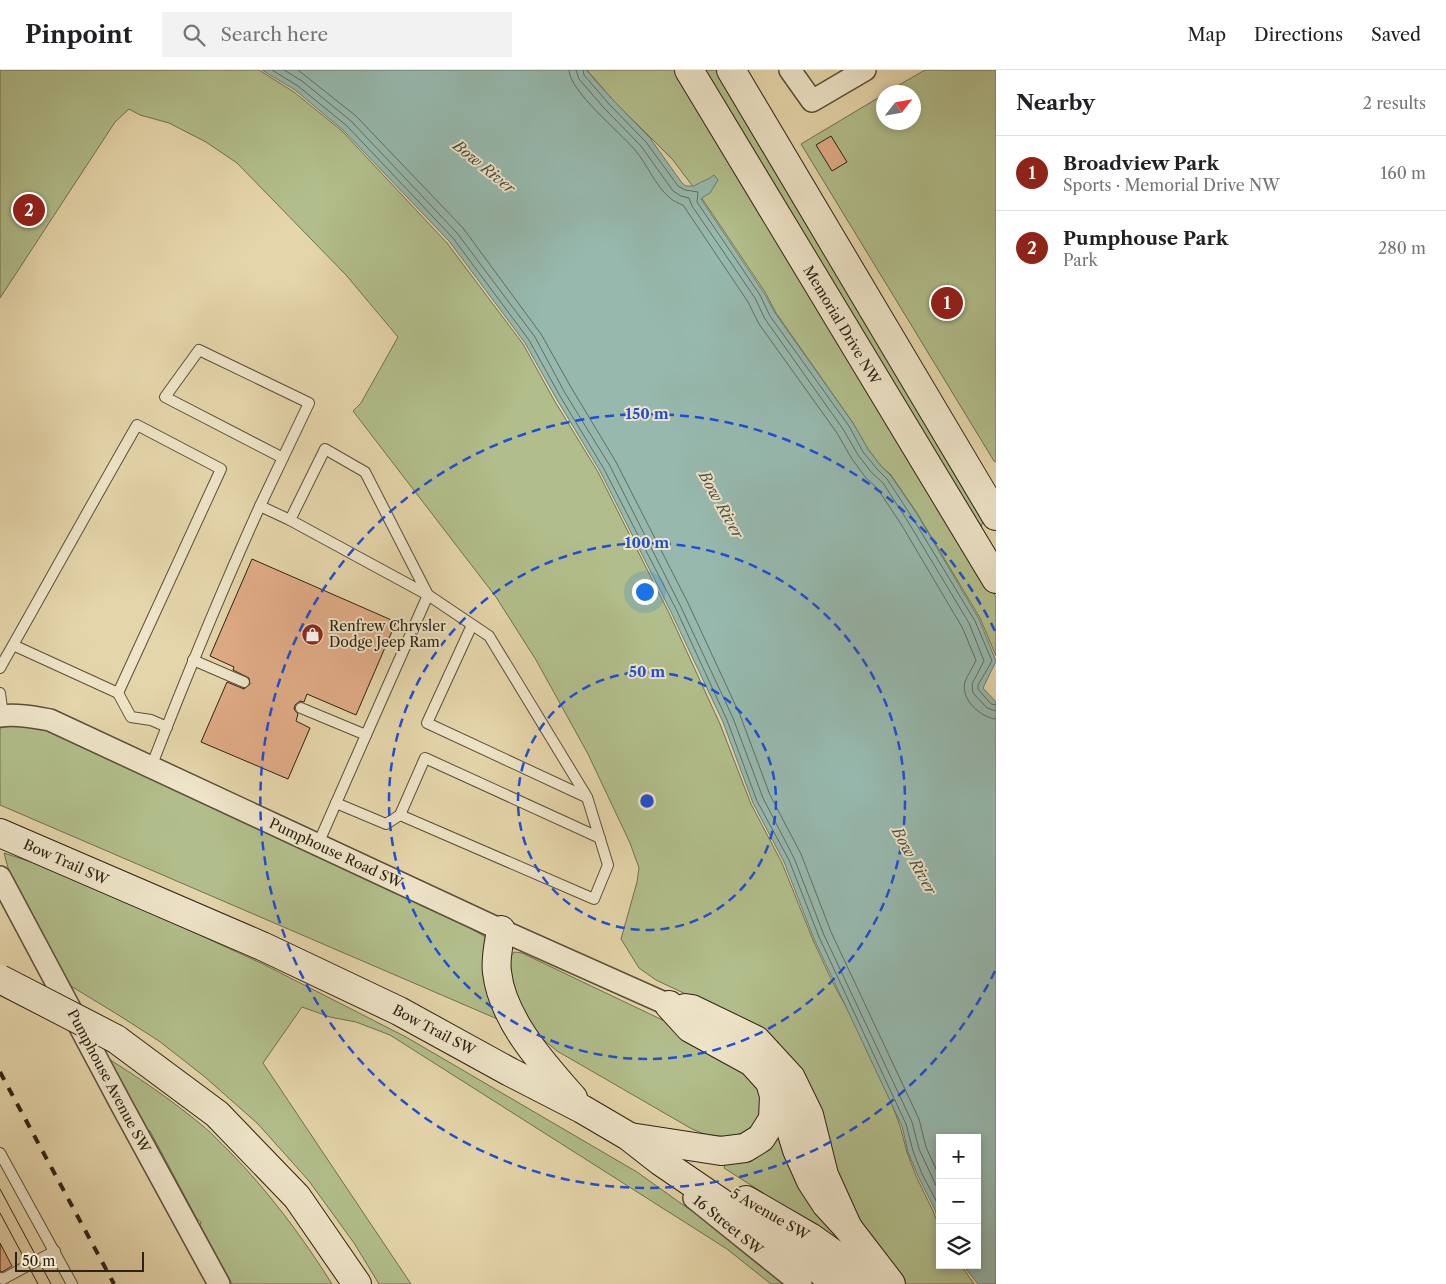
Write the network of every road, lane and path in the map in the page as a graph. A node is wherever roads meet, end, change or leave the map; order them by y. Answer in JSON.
{"nodes":[{"id":1,"x":688,"y":70,"type":"edge"},
{"id":2,"x":731,"y":70,"type":"edge"},
{"id":3,"x":790,"y":70,"type":"edge"},
{"id":4,"x":865,"y":70,"type":"edge"},
{"id":5,"x":750,"y":105,"type":"junction"},
{"id":6,"x":283,"y":458,"type":"junction"},
{"id":7,"x":996,"y":478,"type":"edge"},
{"id":8,"x":260,"y":506,"type":"junction"},
{"id":9,"x":996,"y":516,"type":"edge"},
{"id":10,"x":290,"y":520,"type":"junction"},
{"id":11,"x":996,"y":564,"type":"edge"},
{"id":12,"x":996,"y":579,"type":"edge"},
{"id":13,"x":428,"y":595,"type":"junction"},
{"id":14,"x":472,"y":625,"type":"junction"},
{"id":15,"x":13,"y":645,"type":"junction"},
{"id":16,"x":193,"y":660,"type":"junction"},
{"id":17,"x":0,"y":668,"type":"edge"},
{"id":18,"x":244,"y":682,"type":"dead end"},
{"id":19,"x":0,"y":693,"type":"edge"},
{"id":20,"x":118,"y":693,"type":"junction"},
{"id":21,"x":301,"y":708,"type":"dead end"},
{"id":22,"x":2,"y":716,"type":"edge"},
{"id":23,"x":167,"y":727,"type":"junction"},
{"id":24,"x":366,"y":736,"type":"junction"},
{"id":25,"x":151,"y":767,"type":"junction"},
{"id":26,"x":587,"y":797,"type":"junction"},
{"id":27,"x":336,"y":803,"type":"junction"},
{"id":28,"x":400,"y":815,"type":"junction"},
{"id":29,"x":6,"y":836,"type":"edge"},
{"id":30,"x":600,"y":838,"type":"junction"},
{"id":31,"x":318,"y":844,"type":"junction"},
{"id":32,"x":0,"y":877,"type":"edge"},
{"id":33,"x":501,"y":930,"type":"junction"},
{"id":34,"x":0,"y":979,"type":"edge"},
{"id":35,"x":669,"y":1005,"type":"junction"},
{"id":36,"x":770,"y":1082,"type":"junction"},
{"id":37,"x":582,"y":1109,"type":"junction"},
{"id":38,"x":628,"y":1136,"type":"junction"},
{"id":39,"x":0,"y":1153,"type":"edge"},
{"id":40,"x":660,"y":1161,"type":"junction"},
{"id":41,"x":848,"y":1228,"type":"junction"},
{"id":42,"x":55,"y":1251,"type":"junction"},
{"id":43,"x":0,"y":1278,"type":"edge"},
{"id":44,"x":72,"y":1284,"type":"edge"},
{"id":45,"x":220,"y":1284,"type":"edge"},
{"id":46,"x":357,"y":1284,"type":"edge"},
{"id":47,"x":801,"y":1284,"type":"edge"},
{"id":48,"x":836,"y":1284,"type":"edge"},
{"id":49,"x":869,"y":1284,"type":"edge"},
{"id":50,"x":891,"y":1284,"type":"edge"}],
"edges":[{"from":1,"to":12,"type":"main road","name":"Memorial Drive NW"},
{"from":2,"to":5,"type":"main road"},
{"from":3,"to":4,"type":"street"},
{"from":5,"to":7,"type":"main road"},
{"from":5,"to":9,"type":"main road"},
{"from":6,"to":6,"type":"lane"},
{"from":6,"to":8,"type":"lane"},
{"from":8,"to":10,"type":"lane"},
{"from":8,"to":16,"type":"lane"},
{"from":9,"to":11,"type":"main road"},
{"from":10,"to":13,"type":"lane"},
{"from":10,"to":13,"type":"lane"},
{"from":13,"to":14,"type":"lane"},
{"from":13,"to":24,"type":"lane"},
{"from":14,"to":26,"type":"lane"},
{"from":14,"to":26,"type":"lane"},
{"from":15,"to":17,"type":"lane"},
{"from":15,"to":20,"type":"lane"},
{"from":15,"to":20,"type":"lane"},
{"from":16,"to":18,"type":"lane"},
{"from":16,"to":23,"type":"lane"},
{"from":19,"to":22,"type":"lane"},
{"from":20,"to":23,"type":"lane"},
{"from":21,"to":24,"type":"lane"},
{"from":22,"to":25,"type":"street","name":"Pumphouse Road SW"},
{"from":23,"to":25,"type":"lane"},
{"from":24,"to":27,"type":"lane"},
{"from":25,"to":31,"type":"street","name":"Pumphouse Road SW"},
{"from":26,"to":30,"type":"lane"},
{"from":27,"to":28,"type":"lane"},
{"from":27,"to":31,"type":"lane"},
{"from":28,"to":30,"type":"lane"},
{"from":28,"to":30,"type":"lane"},
{"from":29,"to":37,"type":"main road","name":"Bow Trail SW"},
{"from":31,"to":33,"type":"street","name":"Pumphouse Road SW"},
{"from":32,"to":45,"type":"street","name":"Pumphouse Avenue SW"},
{"from":33,"to":35,"type":"street","name":"Pumphouse Road SW"},
{"from":33,"to":37,"type":"main road"},
{"from":34,"to":46,"type":"main road","bridge":true},
{"from":35,"to":36,"type":"main road"},
{"from":35,"to":41,"type":"main road"},
{"from":36,"to":38,"type":"main road"},
{"from":36,"to":41,"type":"main road"},
{"from":37,"to":38,"type":"main road","name":"Bow Trail SW"},
{"from":38,"to":40,"type":"main road","name":"Bow Trail SW"},
{"from":39,"to":42,"type":"lane"},
{"from":40,"to":47,"type":"street","name":"16 Street SW"},
{"from":40,"to":48,"type":"main road","name":"Bow Trail SW"},
{"from":40,"to":49,"type":"main road","name":"5 Avenue SW"},
{"from":41,"to":50,"type":"main road"},
{"from":42,"to":43,"type":"lane"},
{"from":42,"to":44,"type":"lane"}]}
